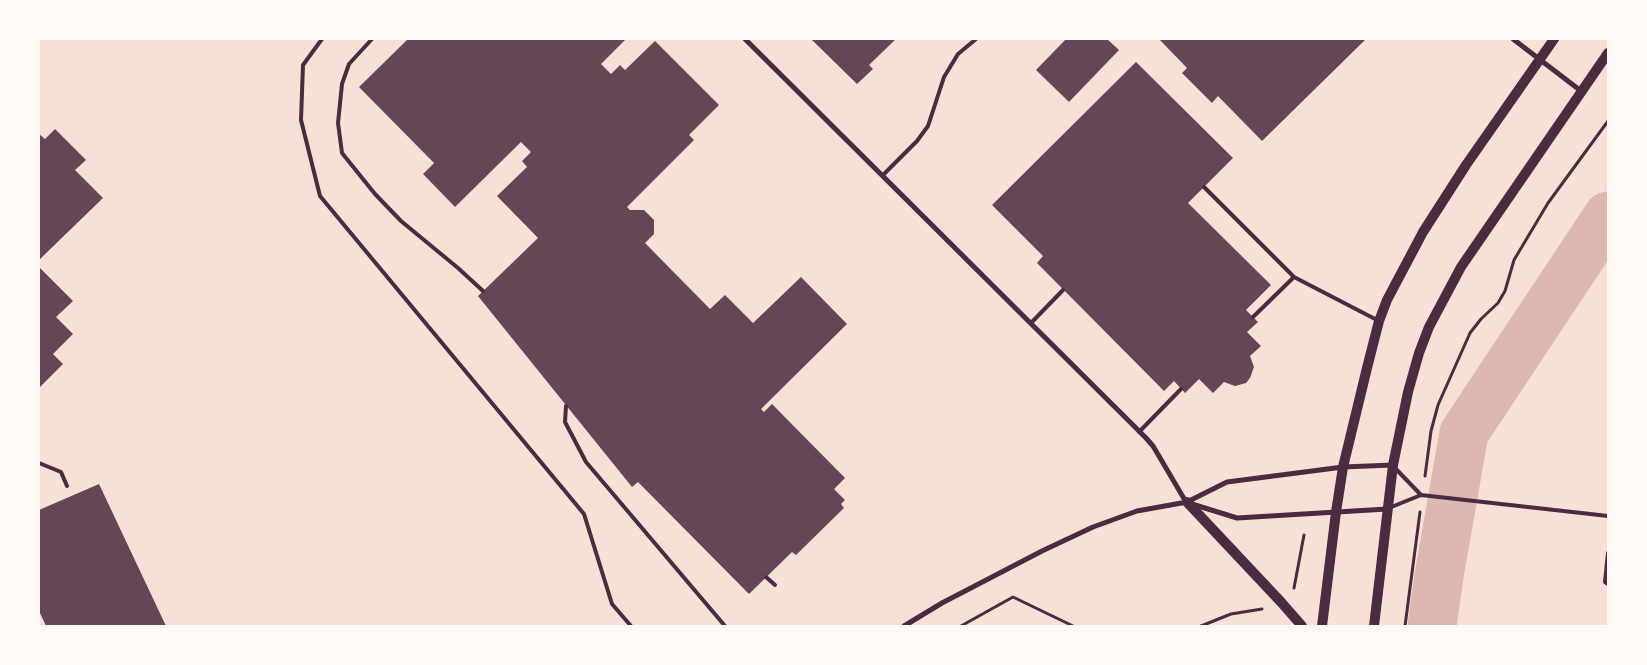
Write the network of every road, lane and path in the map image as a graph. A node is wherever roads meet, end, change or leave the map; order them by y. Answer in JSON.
{"nodes":[{"id":1,"x":322,"y":39,"type":"edge"},
{"id":2,"x":372,"y":39,"type":"edge"},
{"id":3,"x":746,"y":39,"type":"edge"},
{"id":4,"x":976,"y":39,"type":"edge"},
{"id":5,"x":1513,"y":39,"type":"edge"},
{"id":6,"x":1554,"y":39,"type":"edge"},
{"id":7,"x":1608,"y":53,"type":"edge"},
{"id":8,"x":1539,"y":59,"type":"junction"},
{"id":9,"x":1581,"y":91,"type":"junction"},
{"id":10,"x":1608,"y":121,"type":"edge"},
{"id":11,"x":883,"y":175,"type":"junction"},
{"id":12,"x":1204,"y":187,"type":"dead end"},
{"id":13,"x":1294,"y":277,"type":"junction"},
{"id":14,"x":1063,"y":290,"type":"dead end"},
{"id":15,"x":483,"y":291,"type":"dead end"},
{"id":16,"x":1253,"y":317,"type":"dead end"},
{"id":17,"x":1379,"y":321,"type":"junction"},
{"id":18,"x":1031,"y":323,"type":"junction"},
{"id":19,"x":1181,"y":389,"type":"dead end"},
{"id":20,"x":566,"y":406,"type":"dead end"},
{"id":21,"x":1139,"y":432,"type":"junction"},
{"id":22,"x":39,"y":463,"type":"edge"},
{"id":23,"x":1393,"y":465,"type":"junction"},
{"id":24,"x":1343,"y":467,"type":"junction"},
{"id":25,"x":1425,"y":478,"type":"dead end"},
{"id":26,"x":67,"y":486,"type":"dead end"},
{"id":27,"x":1421,"y":495,"type":"junction"},
{"id":28,"x":1186,"y":502,"type":"junction"},
{"id":29,"x":1421,"y":506,"type":"dead end"},
{"id":30,"x":1387,"y":509,"type":"junction"},
{"id":31,"x":1336,"y":512,"type":"junction"},
{"id":32,"x":1608,"y":516,"type":"edge"},
{"id":33,"x":1304,"y":535,"type":"dead end"},
{"id":34,"x":1608,"y":553,"type":"edge"},
{"id":35,"x":766,"y":577,"type":"dead end"},
{"id":36,"x":1608,"y":584,"type":"edge"},
{"id":37,"x":775,"y":585,"type":"dead end"},
{"id":38,"x":1293,"y":592,"type":"dead end"},
{"id":39,"x":1267,"y":609,"type":"dead end"},
{"id":40,"x":631,"y":626,"type":"edge"},
{"id":41,"x":725,"y":626,"type":"edge"},
{"id":42,"x":904,"y":626,"type":"edge"},
{"id":43,"x":961,"y":626,"type":"edge"},
{"id":44,"x":1073,"y":626,"type":"edge"},
{"id":45,"x":1201,"y":626,"type":"edge"},
{"id":46,"x":1302,"y":626,"type":"edge"},
{"id":47,"x":1322,"y":626,"type":"edge"},
{"id":48,"x":1374,"y":626,"type":"edge"},
{"id":49,"x":1405,"y":626,"type":"edge"}],
"edges":[{"from":1,"to":40,"type":"lane"},
{"from":2,"to":15,"type":"lane"},
{"from":3,"to":11,"type":"street"},
{"from":4,"to":11,"type":"lane"},
{"from":5,"to":8,"type":"street"},
{"from":6,"to":8,"type":"main road"},
{"from":7,"to":9,"type":"main road"},
{"from":8,"to":9,"type":"street"},
{"from":8,"to":17,"type":"main road"},
{"from":9,"to":23,"type":"main road"},
{"from":10,"to":25,"type":"path"},
{"from":11,"to":18,"type":"street"},
{"from":12,"to":13,"type":"lane"},
{"from":13,"to":16,"type":"lane"},
{"from":13,"to":17,"type":"lane"},
{"from":14,"to":18,"type":"lane"},
{"from":17,"to":24,"type":"main road"},
{"from":18,"to":21,"type":"street"},
{"from":19,"to":21,"type":"lane"},
{"from":20,"to":41,"type":"lane"},
{"from":21,"to":28,"type":"street"},
{"from":22,"to":26,"type":"lane"},
{"from":23,"to":24,"type":"street"},
{"from":23,"to":27,"type":"lane"},
{"from":23,"to":30,"type":"main road"},
{"from":24,"to":28,"type":"street"},
{"from":24,"to":31,"type":"main road"},
{"from":27,"to":30,"type":"lane"},
{"from":27,"to":32,"type":"lane"},
{"from":28,"to":31,"type":"street"},
{"from":28,"to":42,"type":"street"},
{"from":28,"to":46,"type":"main road"},
{"from":29,"to":49,"type":"path"},
{"from":30,"to":31,"type":"street"},
{"from":30,"to":48,"type":"main road"},
{"from":31,"to":47,"type":"main road"},
{"from":33,"to":38,"type":"path"},
{"from":34,"to":36,"type":"lane"},
{"from":35,"to":37,"type":"lane"},
{"from":39,"to":45,"type":"path"},
{"from":43,"to":44,"type":"path"}]}
